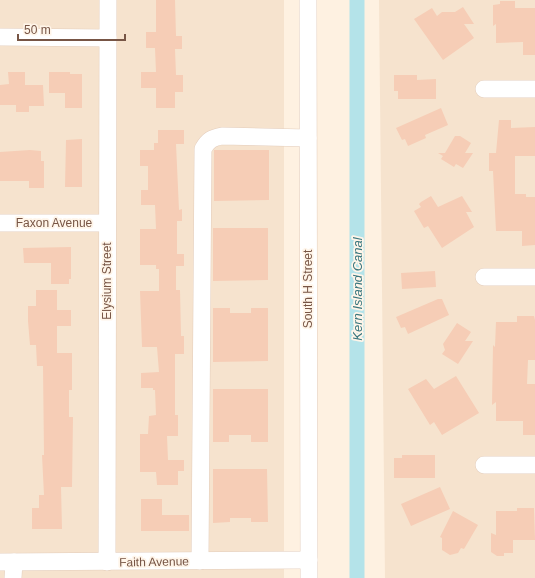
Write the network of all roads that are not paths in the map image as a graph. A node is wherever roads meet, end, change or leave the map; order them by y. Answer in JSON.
{"nodes":[{"id":1,"x":108,"y":0,"type":"edge"},
{"id":2,"x":308,"y":0,"type":"edge"},
{"id":3,"x":0,"y":37,"type":"edge"},
{"id":4,"x":108,"y":38,"type":"junction"},
{"id":5,"x":484,"y":89,"type":"dead end"},
{"id":6,"x":535,"y":89,"type":"edge"},
{"id":7,"x":308,"y":138,"type":"junction"},
{"id":8,"x":0,"y":223,"type":"edge"},
{"id":9,"x":107,"y":223,"type":"junction"},
{"id":10,"x":484,"y":277,"type":"dead end"},
{"id":11,"x":535,"y":277,"type":"edge"},
{"id":12,"x":484,"y":465,"type":"dead end"},
{"id":13,"x":535,"y":465,"type":"edge"},
{"id":14,"x":309,"y":560,"type":"junction"},
{"id":15,"x":200,"y":561,"type":"junction"},
{"id":16,"x":107,"y":562,"type":"junction"},
{"id":17,"x":9,"y":568,"type":"edge"},
{"id":18,"x":309,"y":578,"type":"edge"}],
"edges":[{"from":1,"to":4,"type":"street","name":"Elysium Street"},
{"from":2,"to":7,"type":"street","name":"South H Street"},
{"from":3,"to":4,"type":"street"},
{"from":4,"to":9,"type":"street","name":"Elysium Street"},
{"from":5,"to":6,"type":"street"},
{"from":7,"to":14,"type":"street","name":"South H Street"},
{"from":7,"to":15,"type":"street"},
{"from":8,"to":9,"type":"street","name":"Faxon Avenue"},
{"from":9,"to":16,"type":"street","name":"Elysium Street"},
{"from":10,"to":11,"type":"street"},
{"from":12,"to":13,"type":"street"},
{"from":14,"to":15,"type":"street","name":"Faith Avenue"},
{"from":14,"to":18,"type":"street","name":"South H Street"},
{"from":15,"to":16,"type":"street","name":"Faith Avenue"},
{"from":16,"to":17,"type":"street","name":"Faith Avenue"}]}
